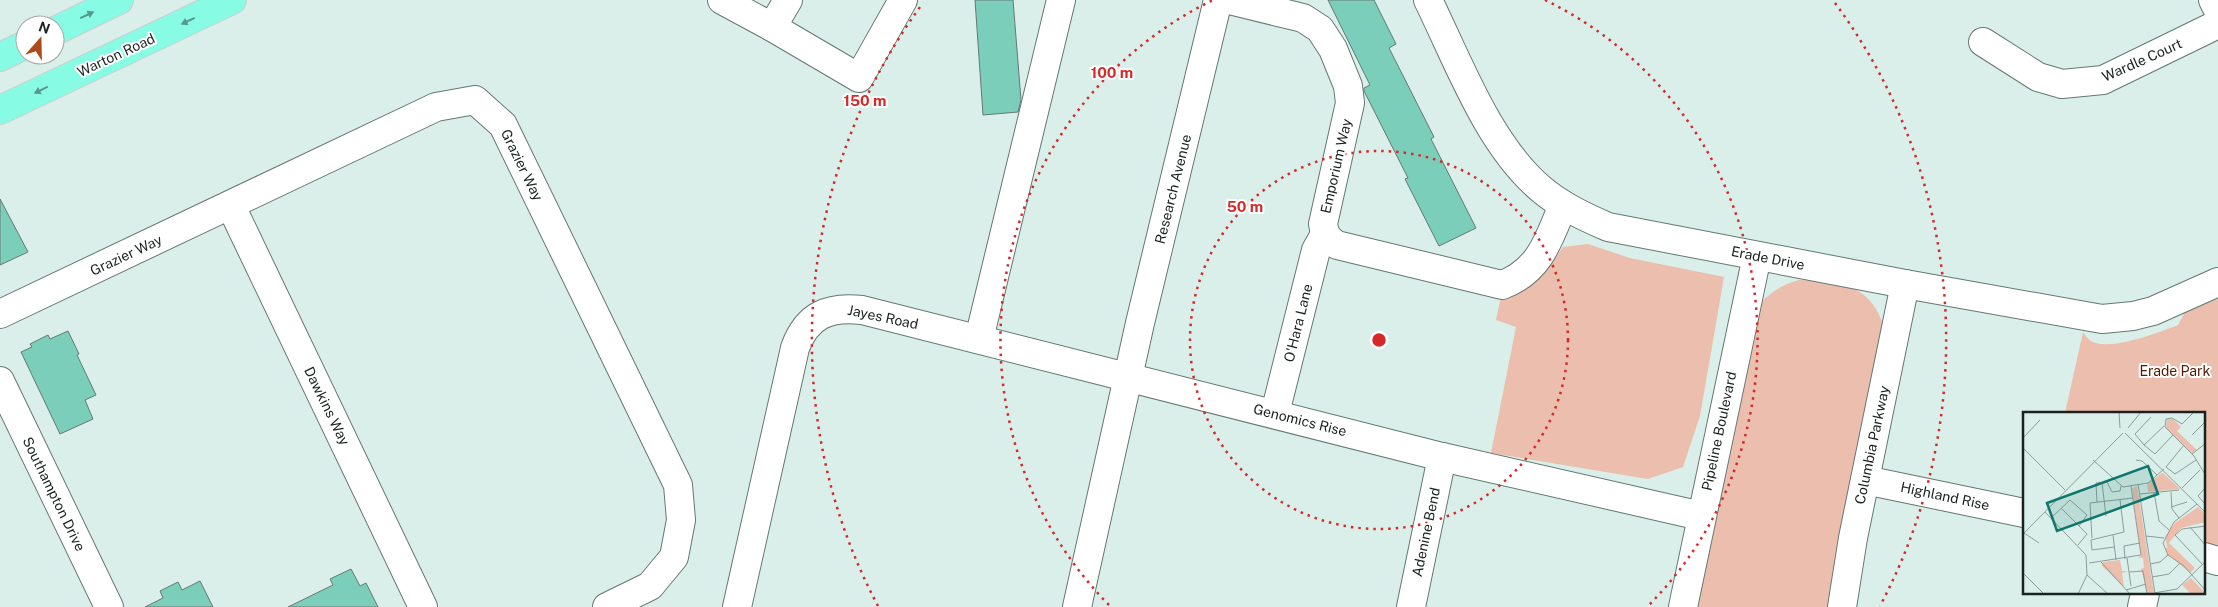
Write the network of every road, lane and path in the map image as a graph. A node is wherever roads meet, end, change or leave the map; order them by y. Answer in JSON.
{"nodes":[{"id":1,"x":119,"y":0,"type":"edge"},
{"id":2,"x":232,"y":0,"type":"edge"},
{"id":3,"x":722,"y":0,"type":"edge"},
{"id":4,"x":788,"y":0,"type":"edge"},
{"id":5,"x":903,"y":0,"type":"edge"},
{"id":6,"x":1061,"y":0,"type":"edge"},
{"id":7,"x":1218,"y":0,"type":"edge"},
{"id":8,"x":1229,"y":0,"type":"edge"},
{"id":9,"x":1428,"y":0,"type":"edge"},
{"id":10,"x":2213,"y":0,"type":"edge"},
{"id":11,"x":2218,"y":10,"type":"edge"},
{"id":12,"x":2218,"y":24,"type":"edge"},
{"id":13,"x":65,"y":26,"type":"edge"},
{"id":14,"x":772,"y":27,"type":"junction"},
{"id":15,"x":1983,"y":42,"type":"dead end"},
{"id":16,"x":15,"y":50,"type":"edge"},
{"id":17,"x":0,"y":57,"type":"edge"},
{"id":18,"x":0,"y":110,"type":"edge"},
{"id":19,"x":1564,"y":204,"type":"junction"},
{"id":20,"x":231,"y":206,"type":"junction"},
{"id":21,"x":1325,"y":234,"type":"junction"},
{"id":22,"x":1757,"y":256,"type":"junction"},
{"id":23,"x":2218,"y":282,"type":"edge"},
{"id":24,"x":1905,"y":284,"type":"junction"},
{"id":25,"x":0,"y":314,"type":"edge"},
{"id":26,"x":979,"y":339,"type":"junction"},
{"id":27,"x":1128,"y":377,"type":"junction"},
{"id":28,"x":0,"y":381,"type":"edge"},
{"id":29,"x":1275,"y":414,"type":"junction"},
{"id":30,"x":1442,"y":457,"type":"junction"},
{"id":31,"x":1865,"y":480,"type":"junction"},
{"id":32,"x":2023,"y":513,"type":"edge"},
{"id":33,"x":1702,"y":516,"type":"junction"},
{"id":34,"x":2145,"y":594,"type":"edge"},
{"id":35,"x":109,"y":607,"type":"edge"},
{"id":36,"x":423,"y":607,"type":"edge"},
{"id":37,"x":607,"y":607,"type":"edge"},
{"id":38,"x":737,"y":607,"type":"edge"},
{"id":39,"x":1077,"y":607,"type":"edge"},
{"id":40,"x":1411,"y":607,"type":"edge"},
{"id":41,"x":1683,"y":607,"type":"edge"},
{"id":42,"x":1842,"y":607,"type":"edge"},
{"id":43,"x":2142,"y":607,"type":"edge"}],
"edges":[{"from":13,"to":1,"type":"main road","one_way":true},
{"from":2,"to":18,"type":"main road","name":"Warton Road","one_way":true},
{"from":3,"to":14,"type":"street"},
{"from":4,"to":14,"type":"street"},
{"from":5,"to":14,"type":"street"},
{"from":6,"to":26,"type":"street"},
{"from":7,"to":27,"type":"street","name":"Research Avenue"},
{"from":8,"to":21,"type":"street","name":"Emporium Way"},
{"from":9,"to":19,"type":"street","name":"Erade Drive"},
{"from":10,"to":11,"type":"street"},
{"from":12,"to":15,"type":"street","name":"Wardle Court"},
{"from":16,"to":17,"type":"main road"},
{"from":19,"to":21,"type":"street","name":"Emporium Way"},
{"from":19,"to":22,"type":"street","name":"Erade Drive"},
{"from":20,"to":25,"type":"street","name":"Grazier Way"},
{"from":20,"to":36,"type":"street","name":"Dawkins Way"},
{"from":20,"to":37,"type":"street","name":"Grazier Way"},
{"from":21,"to":29,"type":"street","name":"O'Hara Lane"},
{"from":22,"to":24,"type":"street","name":"Erade Drive"},
{"from":22,"to":33,"type":"street","name":"Pipeline Boulevard"},
{"from":23,"to":24,"type":"street","name":"Erade Drive"},
{"from":24,"to":31,"type":"street","name":"Columbia Parkway"},
{"from":26,"to":27,"type":"street","name":"Jayes Road"},
{"from":26,"to":38,"type":"street","name":"Jayes Road"},
{"from":27,"to":29,"type":"street","name":"Genomics Rise"},
{"from":27,"to":39,"type":"street"},
{"from":28,"to":35,"type":"street","name":"Southampton Drive"},
{"from":29,"to":30,"type":"street","name":"Genomics Rise"},
{"from":30,"to":33,"type":"street","name":"Genomics Rise"},
{"from":30,"to":40,"type":"street","name":"Adenine Bend"},
{"from":31,"to":32,"type":"street","name":"Highland Rise"},
{"from":31,"to":42,"type":"street","name":"Columbia Parkway"},
{"from":33,"to":41,"type":"street","name":"Pipeline Boulevard"},
{"from":34,"to":43,"type":"street"}]}
